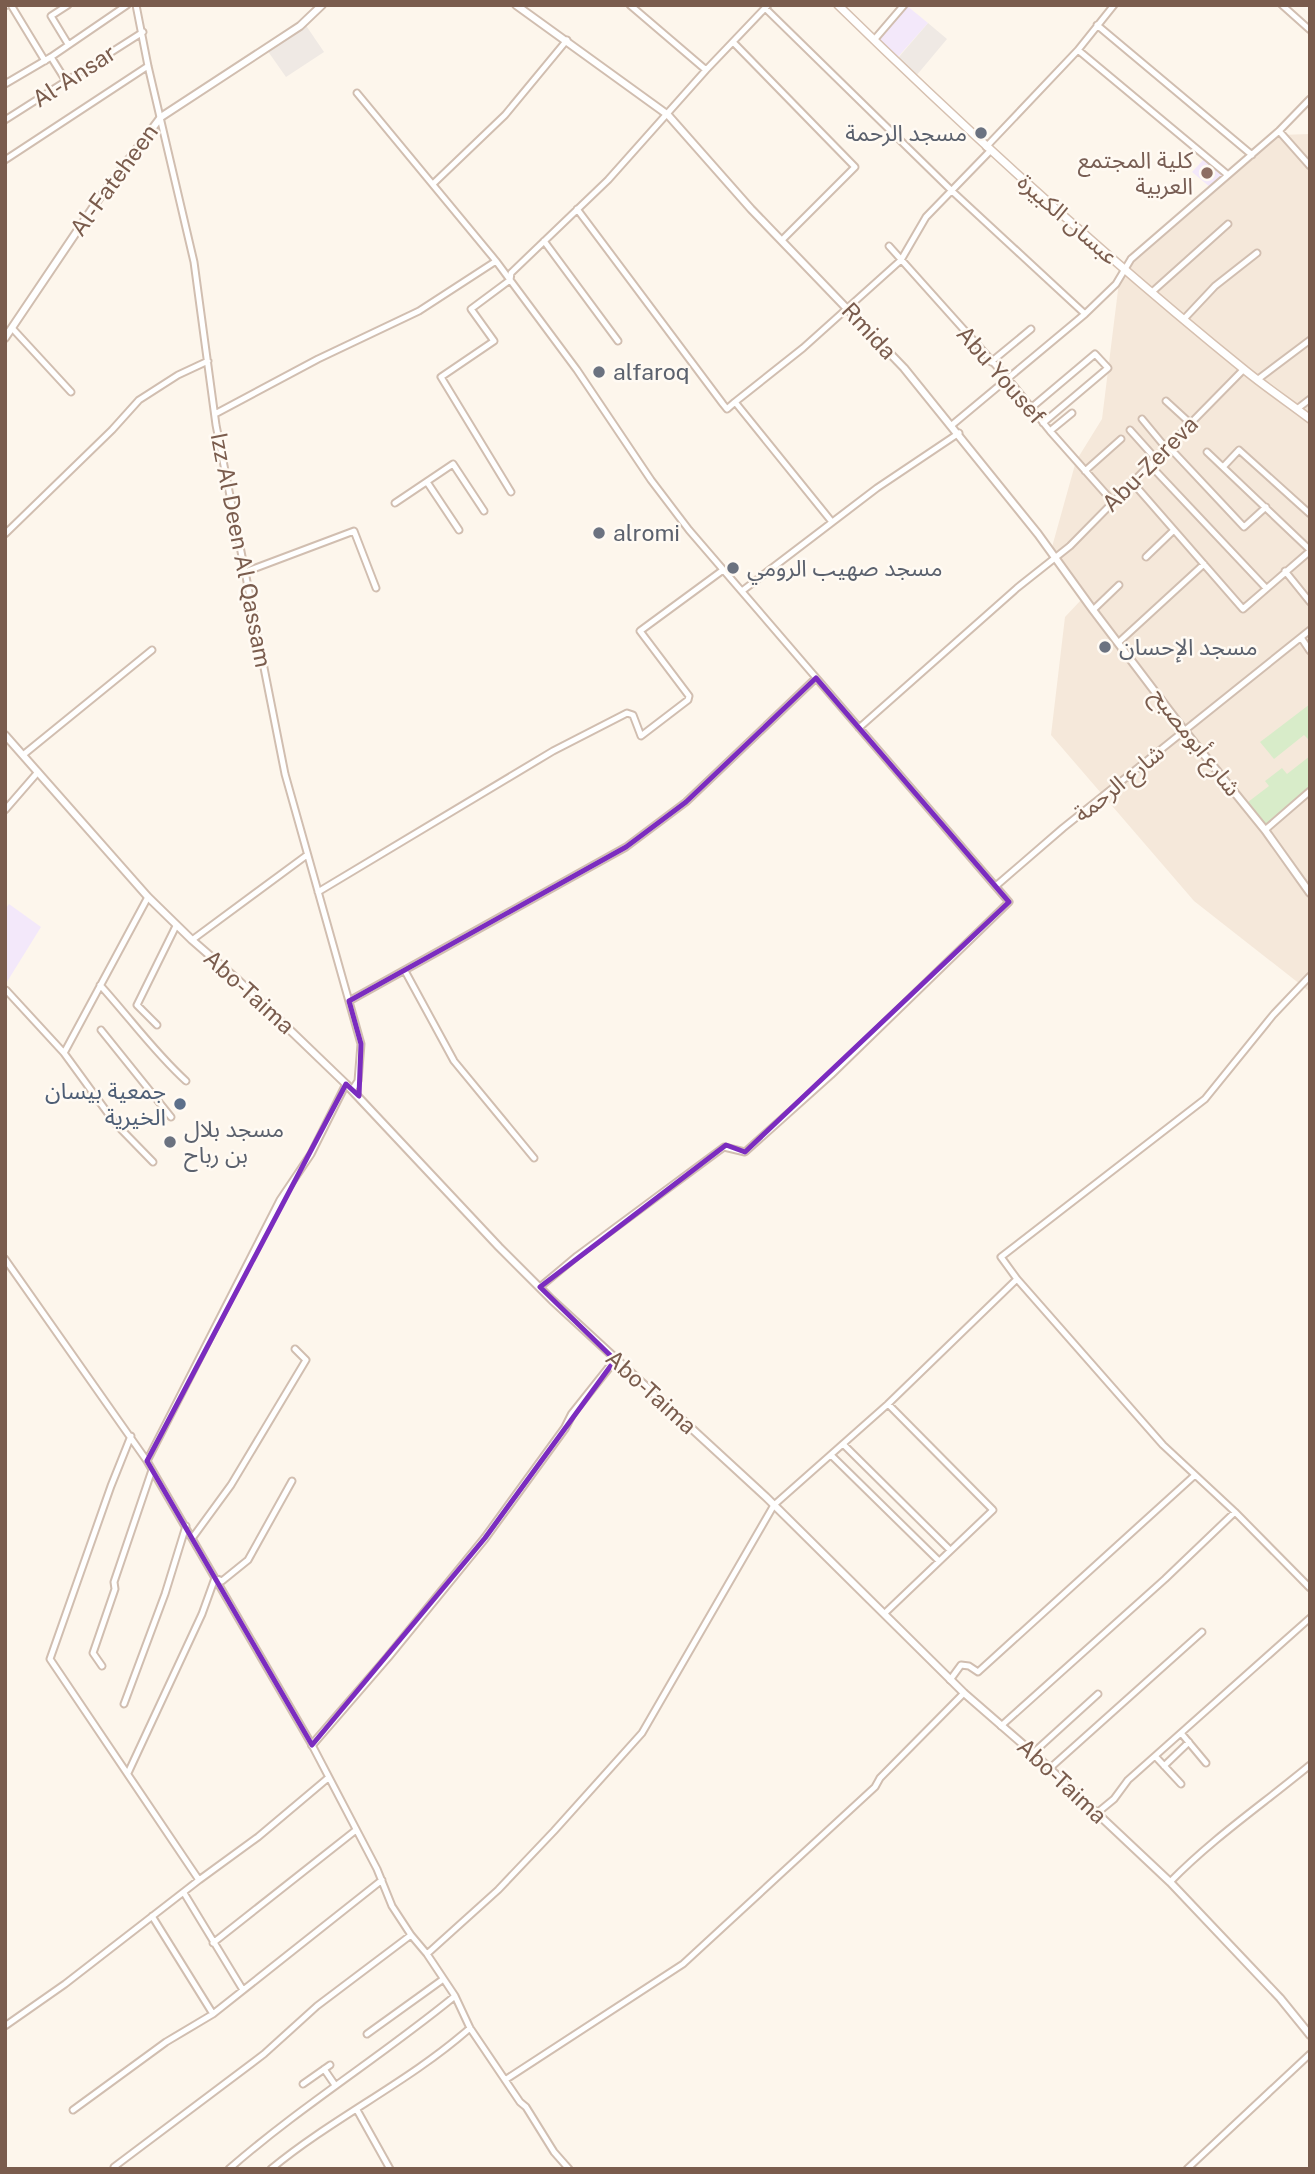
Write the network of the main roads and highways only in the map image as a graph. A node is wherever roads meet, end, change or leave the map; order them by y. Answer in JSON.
{"nodes":[{"id":1,"x":838,"y":5,"type":"edge"},
{"id":2,"x":1310,"y":419,"type":"edge"}],
"edges":[{"from":1,"to":2,"type":"main road","name":"عبسان الكبيرة"}]}
